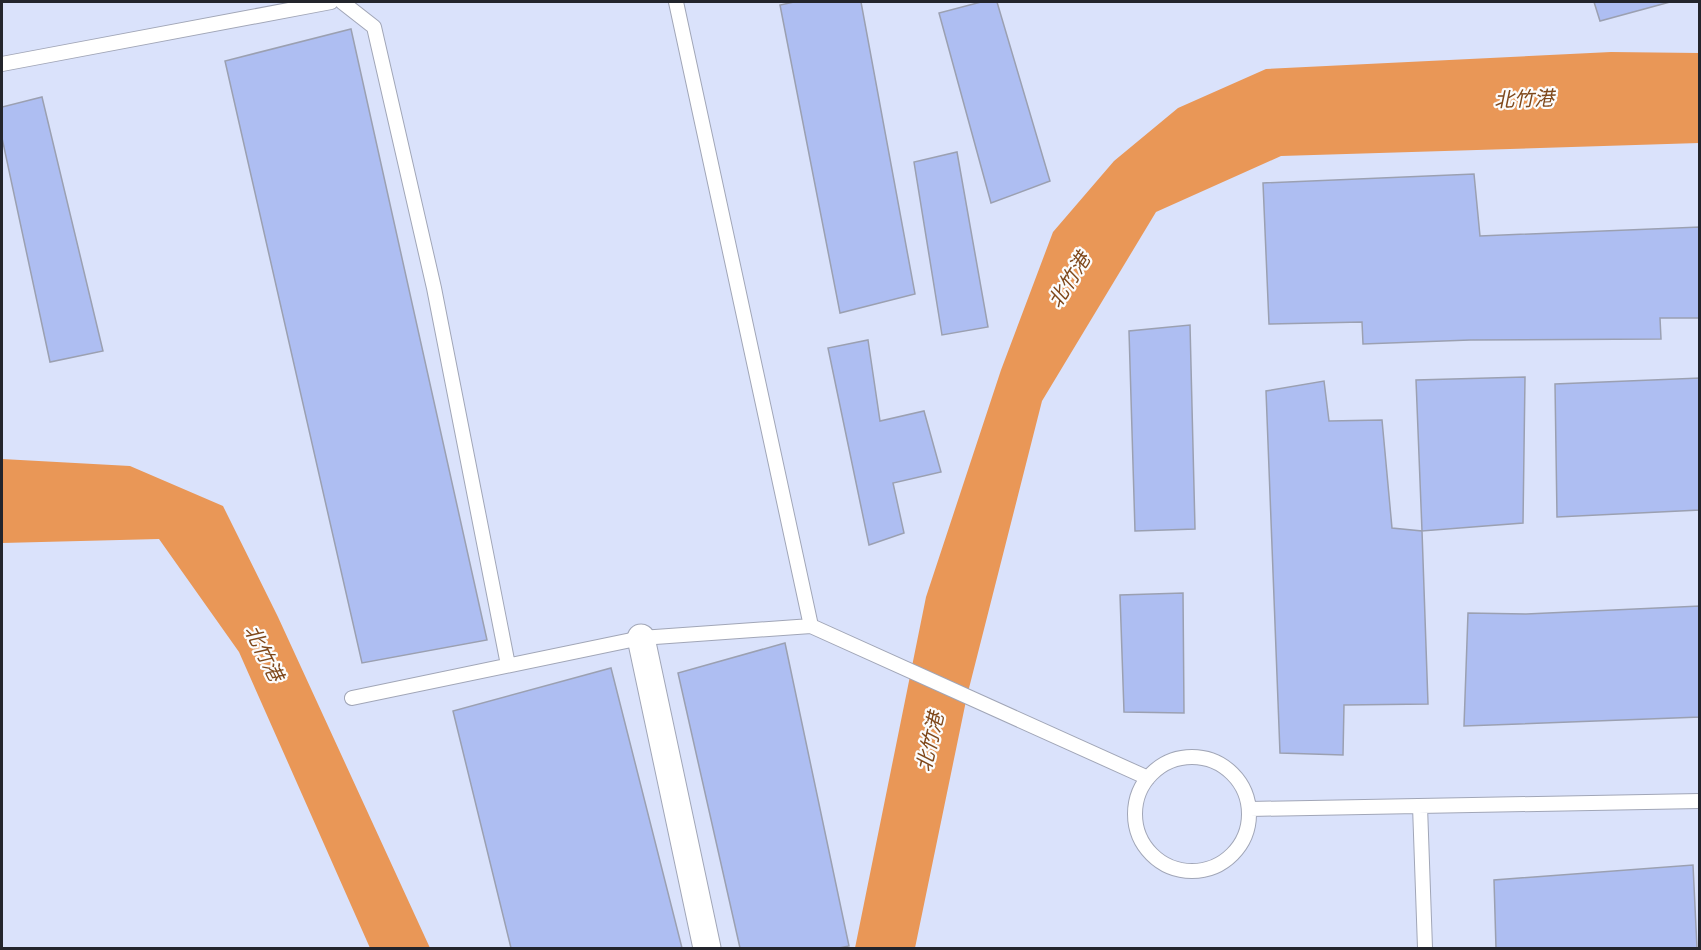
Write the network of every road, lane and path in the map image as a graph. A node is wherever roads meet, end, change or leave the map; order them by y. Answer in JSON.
{"nodes":[{"id":1,"x":331,"y":2,"type":"edge"},
{"id":2,"x":342,"y":2,"type":"edge"},
{"id":3,"x":676,"y":2,"type":"edge"},
{"id":4,"x":2,"y":64,"type":"edge"},
{"id":5,"x":811,"y":626,"type":"junction"},
{"id":6,"x":642,"y":638,"type":"junction"},
{"id":7,"x":508,"y":665,"type":"junction"},
{"id":8,"x":352,"y":698,"type":"dead end"},
{"id":9,"x":1148,"y":778,"type":"junction"},
{"id":10,"x":1700,"y":801,"type":"edge"},
{"id":11,"x":1420,"y":806,"type":"junction"},
{"id":12,"x":1250,"y":809,"type":"junction"},
{"id":13,"x":707,"y":948,"type":"edge"},
{"id":14,"x":1425,"y":948,"type":"edge"}],
"edges":[{"from":1,"to":4,"type":"lane"},
{"from":2,"to":7,"type":"lane"},
{"from":3,"to":5,"type":"lane"},
{"from":5,"to":6,"type":"lane"},
{"from":5,"to":9,"type":"lane"},
{"from":6,"to":7,"type":"lane"},
{"from":6,"to":13,"type":"street"},
{"from":7,"to":8,"type":"lane"},
{"from":9,"to":12,"type":"lane"},
{"from":9,"to":12,"type":"lane"},
{"from":10,"to":11,"type":"lane"},
{"from":11,"to":12,"type":"lane"},
{"from":11,"to":14,"type":"lane"}]}
